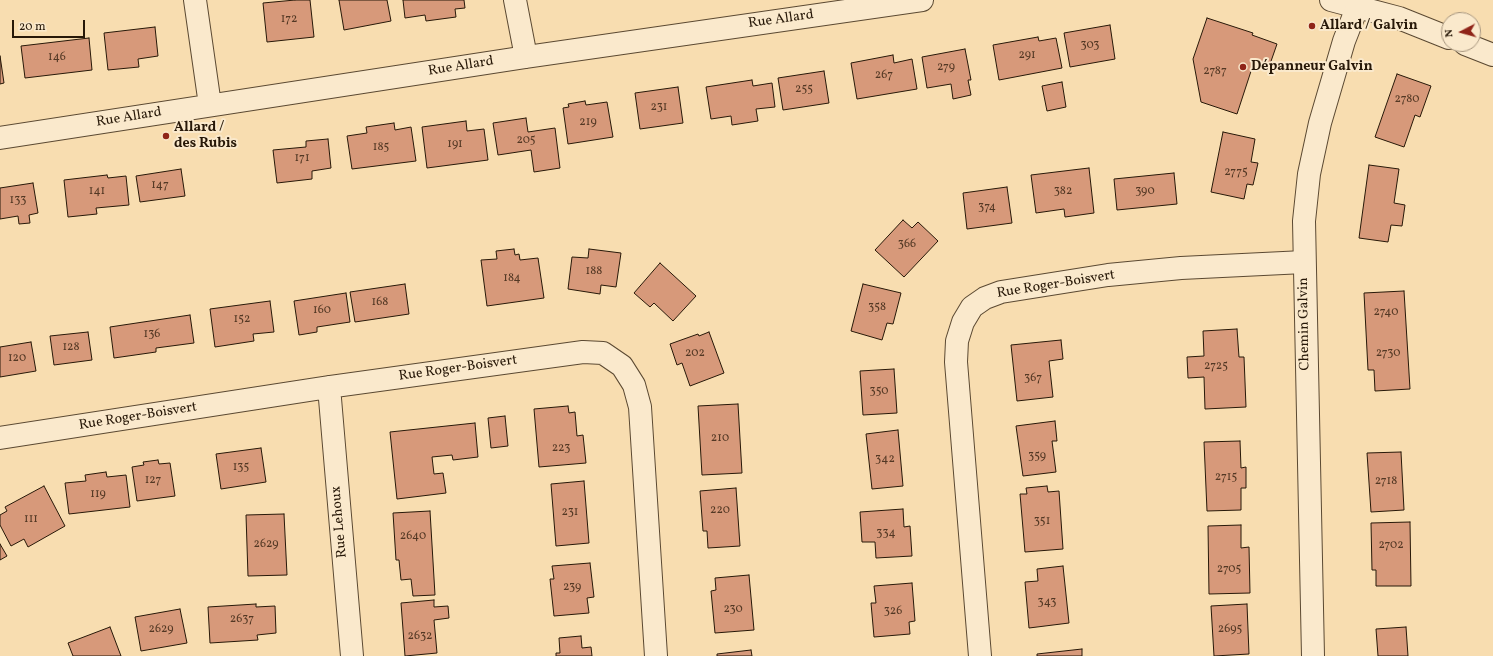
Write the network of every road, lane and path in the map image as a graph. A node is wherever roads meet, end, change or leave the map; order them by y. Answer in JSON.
{"nodes":[{"id":1,"x":195,"y":0,"type":"edge"},
{"id":2,"x":515,"y":0,"type":"edge"},
{"id":3,"x":922,"y":0,"type":"edge"},
{"id":4,"x":1331,"y":0,"type":"edge"},
{"id":5,"x":1358,"y":4,"type":"edge"},
{"id":6,"x":835,"y":6,"type":"edge"},
{"id":7,"x":1441,"y":35,"type":"edge"},
{"id":8,"x":1481,"y":50,"type":"edge"},
{"id":9,"x":1493,"y":55,"type":"edge"},
{"id":10,"x":526,"y":57,"type":"junction"},
{"id":11,"x":210,"y":105,"type":"junction"},
{"id":12,"x":0,"y":138,"type":"edge"},
{"id":13,"x":1304,"y":262,"type":"junction"},
{"id":14,"x":329,"y":387,"type":"junction"},
{"id":15,"x":0,"y":438,"type":"edge"},
{"id":16,"x":352,"y":656,"type":"edge"},
{"id":17,"x":656,"y":656,"type":"edge"},
{"id":18,"x":980,"y":656,"type":"edge"},
{"id":19,"x":1313,"y":656,"type":"edge"}],
"edges":[{"from":1,"to":11,"type":"street"},
{"from":2,"to":10,"type":"street"},
{"from":3,"to":6,"type":"street","name":"Rue Allard"},
{"from":4,"to":5,"type":"street"},
{"from":5,"to":7,"type":"street"},
{"from":5,"to":13,"type":"street","name":"Chemin Galvin"},
{"from":6,"to":10,"type":"street","name":"Rue Allard"},
{"from":8,"to":9,"type":"street"},
{"from":10,"to":11,"type":"street","name":"Rue Allard"},
{"from":11,"to":12,"type":"street","name":"Rue Allard"},
{"from":13,"to":18,"type":"street","name":"Rue Roger-Boisvert"},
{"from":13,"to":19,"type":"street","name":"Chemin Galvin"},
{"from":14,"to":15,"type":"street","name":"Rue Roger-Boisvert"},
{"from":14,"to":16,"type":"street","name":"Rue Lehoux"},
{"from":14,"to":17,"type":"street","name":"Rue Roger-Boisvert"}]}
